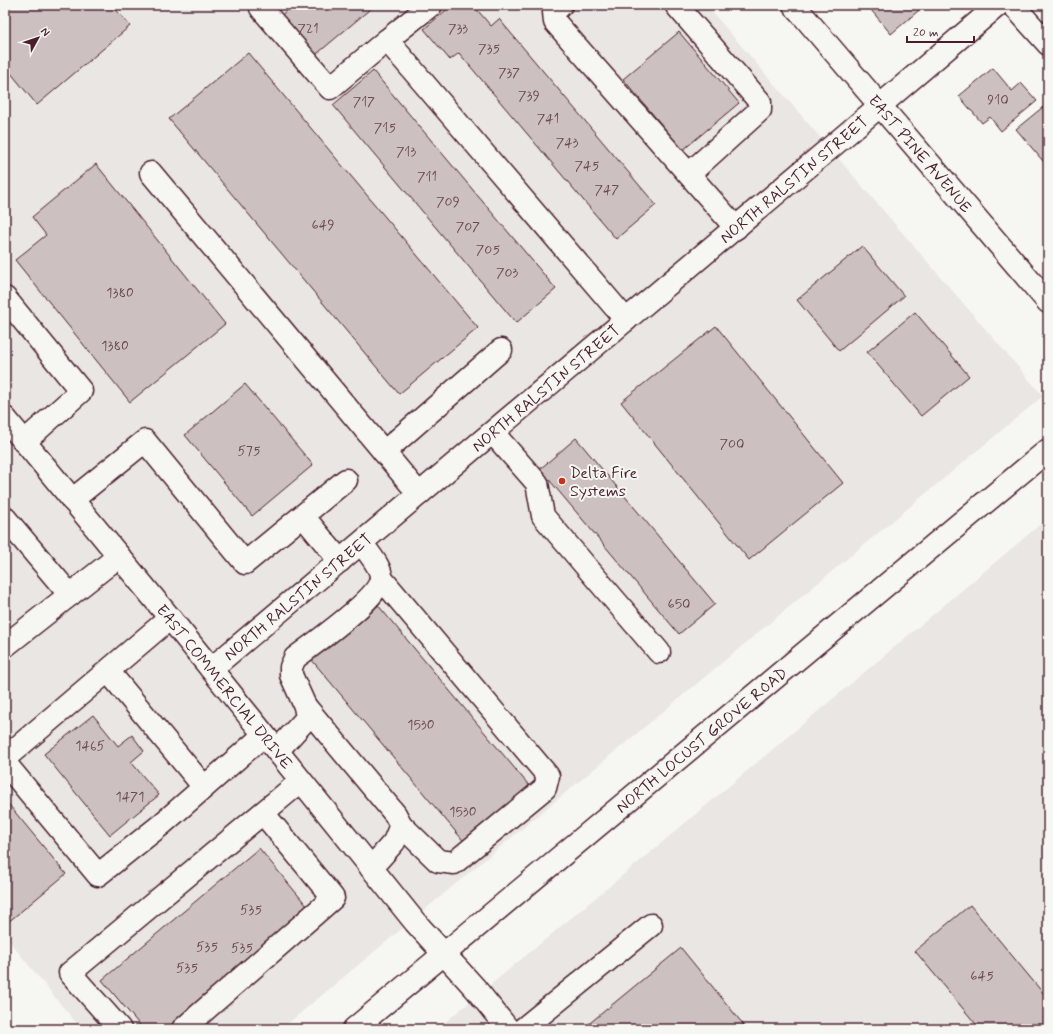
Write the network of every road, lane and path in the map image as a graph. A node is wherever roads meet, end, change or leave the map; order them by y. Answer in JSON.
{"nodes":[{"id":1,"x":265,"y":5,"type":"edge"},
{"id":2,"x":431,"y":5,"type":"edge"},
{"id":3,"x":561,"y":5,"type":"edge"},
{"id":4,"x":676,"y":5,"type":"edge"},
{"id":5,"x":794,"y":5,"type":"edge"},
{"id":6,"x":998,"y":5,"type":"edge"},
{"id":7,"x":1013,"y":5,"type":"edge"},
{"id":8,"x":387,"y":40,"type":"junction"},
{"id":9,"x":1048,"y":44,"type":"edge"},
{"id":10,"x":881,"y":106,"type":"junction"},
{"id":11,"x":151,"y":173,"type":"dead end"},
{"id":12,"x":689,"y":174,"type":"junction"},
{"id":13,"x":736,"y":228,"type":"junction"},
{"id":14,"x":5,"y":298,"type":"edge"},
{"id":15,"x":1048,"y":302,"type":"edge"},
{"id":16,"x":626,"y":320,"type":"junction"},
{"id":17,"x":501,"y":350,"type":"dead end"},
{"id":18,"x":5,"y":418,"type":"edge"},
{"id":19,"x":493,"y":433,"type":"junction"},
{"id":20,"x":24,"y":442,"type":"junction"},
{"id":21,"x":1048,"y":450,"type":"edge"},
{"id":22,"x":384,"y":452,"type":"junction"},
{"id":23,"x":346,"y":480,"type":"dead end"},
{"id":24,"x":419,"y":494,"type":"junction"},
{"id":25,"x":72,"y":500,"type":"junction"},
{"id":26,"x":303,"y":516,"type":"junction"},
{"id":27,"x":5,"y":518,"type":"edge"},
{"id":28,"x":362,"y":543,"type":"junction"},
{"id":29,"x":119,"y":556,"type":"junction"},
{"id":30,"x":340,"y":561,"type":"junction"},
{"id":31,"x":381,"y":578,"type":"junction"},
{"id":32,"x":70,"y":595,"type":"junction"},
{"id":33,"x":170,"y":618,"type":"junction"},
{"id":34,"x":5,"y":646,"type":"edge"},
{"id":35,"x":659,"y":652,"type":"dead end"},
{"id":36,"x":211,"y":670,"type":"junction"},
{"id":37,"x":108,"y":671,"type":"junction"},
{"id":38,"x":305,"y":706,"type":"junction"},
{"id":39,"x":270,"y":743,"type":"junction"},
{"id":40,"x":5,"y":758,"type":"edge"},
{"id":41,"x":5,"y":763,"type":"edge"},
{"id":42,"x":301,"y":781,"type":"junction"},
{"id":43,"x":204,"y":787,"type":"junction"},
{"id":44,"x":263,"y":813,"type":"junction"},
{"id":45,"x":401,"y":825,"type":"junction"},
{"id":46,"x":371,"y":868,"type":"junction"},
{"id":47,"x":651,"y":925,"type":"dead end"},
{"id":48,"x":444,"y":955,"type":"junction"},
{"id":49,"x":120,"y":1029,"type":"edge"},
{"id":50,"x":183,"y":1029,"type":"edge"},
{"id":51,"x":354,"y":1029,"type":"edge"},
{"id":52,"x":508,"y":1029,"type":"edge"},
{"id":53,"x":523,"y":1029,"type":"edge"}],
"edges":[{"from":1,"to":8,"type":"street"},
{"from":2,"to":8,"type":"street"},
{"from":3,"to":12,"type":"street"},
{"from":4,"to":12,"type":"street"},
{"from":5,"to":10,"type":"street","name":"EAST PINE AVENUE"},
{"from":6,"to":10,"type":"street","name":"NORTH RALSTIN STREET"},
{"from":7,"to":9,"type":"street"},
{"from":8,"to":16,"type":"street"},
{"from":10,"to":13,"type":"street","name":"NORTH RALSTIN STREET"},
{"from":10,"to":15,"type":"street","name":"EAST PINE AVENUE"},
{"from":11,"to":22,"type":"street"},
{"from":12,"to":13,"type":"street"},
{"from":13,"to":16,"type":"street","name":"NORTH RALSTIN STREET"},
{"from":14,"to":20,"type":"street"},
{"from":16,"to":19,"type":"street","name":"NORTH RALSTIN STREET"},
{"from":17,"to":22,"type":"street"},
{"from":18,"to":20,"type":"street","name":"EAST COMMERCIAL DRIVE"},
{"from":19,"to":24,"type":"street","name":"NORTH RALSTIN STREET"},
{"from":19,"to":35,"type":"street"},
{"from":20,"to":25,"type":"street","name":"EAST COMMERCIAL DRIVE"},
{"from":21,"to":48,"type":"street","name":"NORTH LOCUST GROVE ROAD"},
{"from":22,"to":24,"type":"street"},
{"from":23,"to":26,"type":"street"},
{"from":24,"to":28,"type":"street","name":"NORTH RALSTIN STREET"},
{"from":25,"to":26,"type":"street"},
{"from":25,"to":29,"type":"street","name":"EAST COMMERCIAL DRIVE"},
{"from":26,"to":30,"type":"street"},
{"from":27,"to":32,"type":"street"},
{"from":28,"to":30,"type":"street","name":"NORTH RALSTIN STREET"},
{"from":28,"to":31,"type":"street"},
{"from":29,"to":32,"type":"street"},
{"from":29,"to":33,"type":"street","name":"EAST COMMERCIAL DRIVE"},
{"from":30,"to":36,"type":"street","name":"NORTH RALSTIN STREET"},
{"from":31,"to":38,"type":"street"},
{"from":31,"to":45,"type":"street"},
{"from":32,"to":34,"type":"street"},
{"from":33,"to":36,"type":"street","name":"EAST COMMERCIAL DRIVE"},
{"from":33,"to":37,"type":"street"},
{"from":36,"to":39,"type":"street","name":"EAST COMMERCIAL DRIVE"},
{"from":37,"to":40,"type":"street"},
{"from":37,"to":43,"type":"street"},
{"from":38,"to":39,"type":"street"},
{"from":38,"to":45,"type":"street"},
{"from":39,"to":42,"type":"street","name":"EAST COMMERCIAL DRIVE"},
{"from":39,"to":43,"type":"street"},
{"from":41,"to":43,"type":"street"},
{"from":42,"to":44,"type":"street"},
{"from":42,"to":46,"type":"street","name":"EAST COMMERCIAL DRIVE"},
{"from":44,"to":49,"type":"street"},
{"from":44,"to":50,"type":"street"},
{"from":45,"to":46,"type":"street"},
{"from":46,"to":48,"type":"street","name":"EAST COMMERCIAL DRIVE"},
{"from":47,"to":53,"type":"street"},
{"from":48,"to":51,"type":"street","name":"NORTH LOCUST GROVE ROAD"},
{"from":48,"to":52,"type":"street","name":"EAST COMMERCIAL DRIVE"}]}
